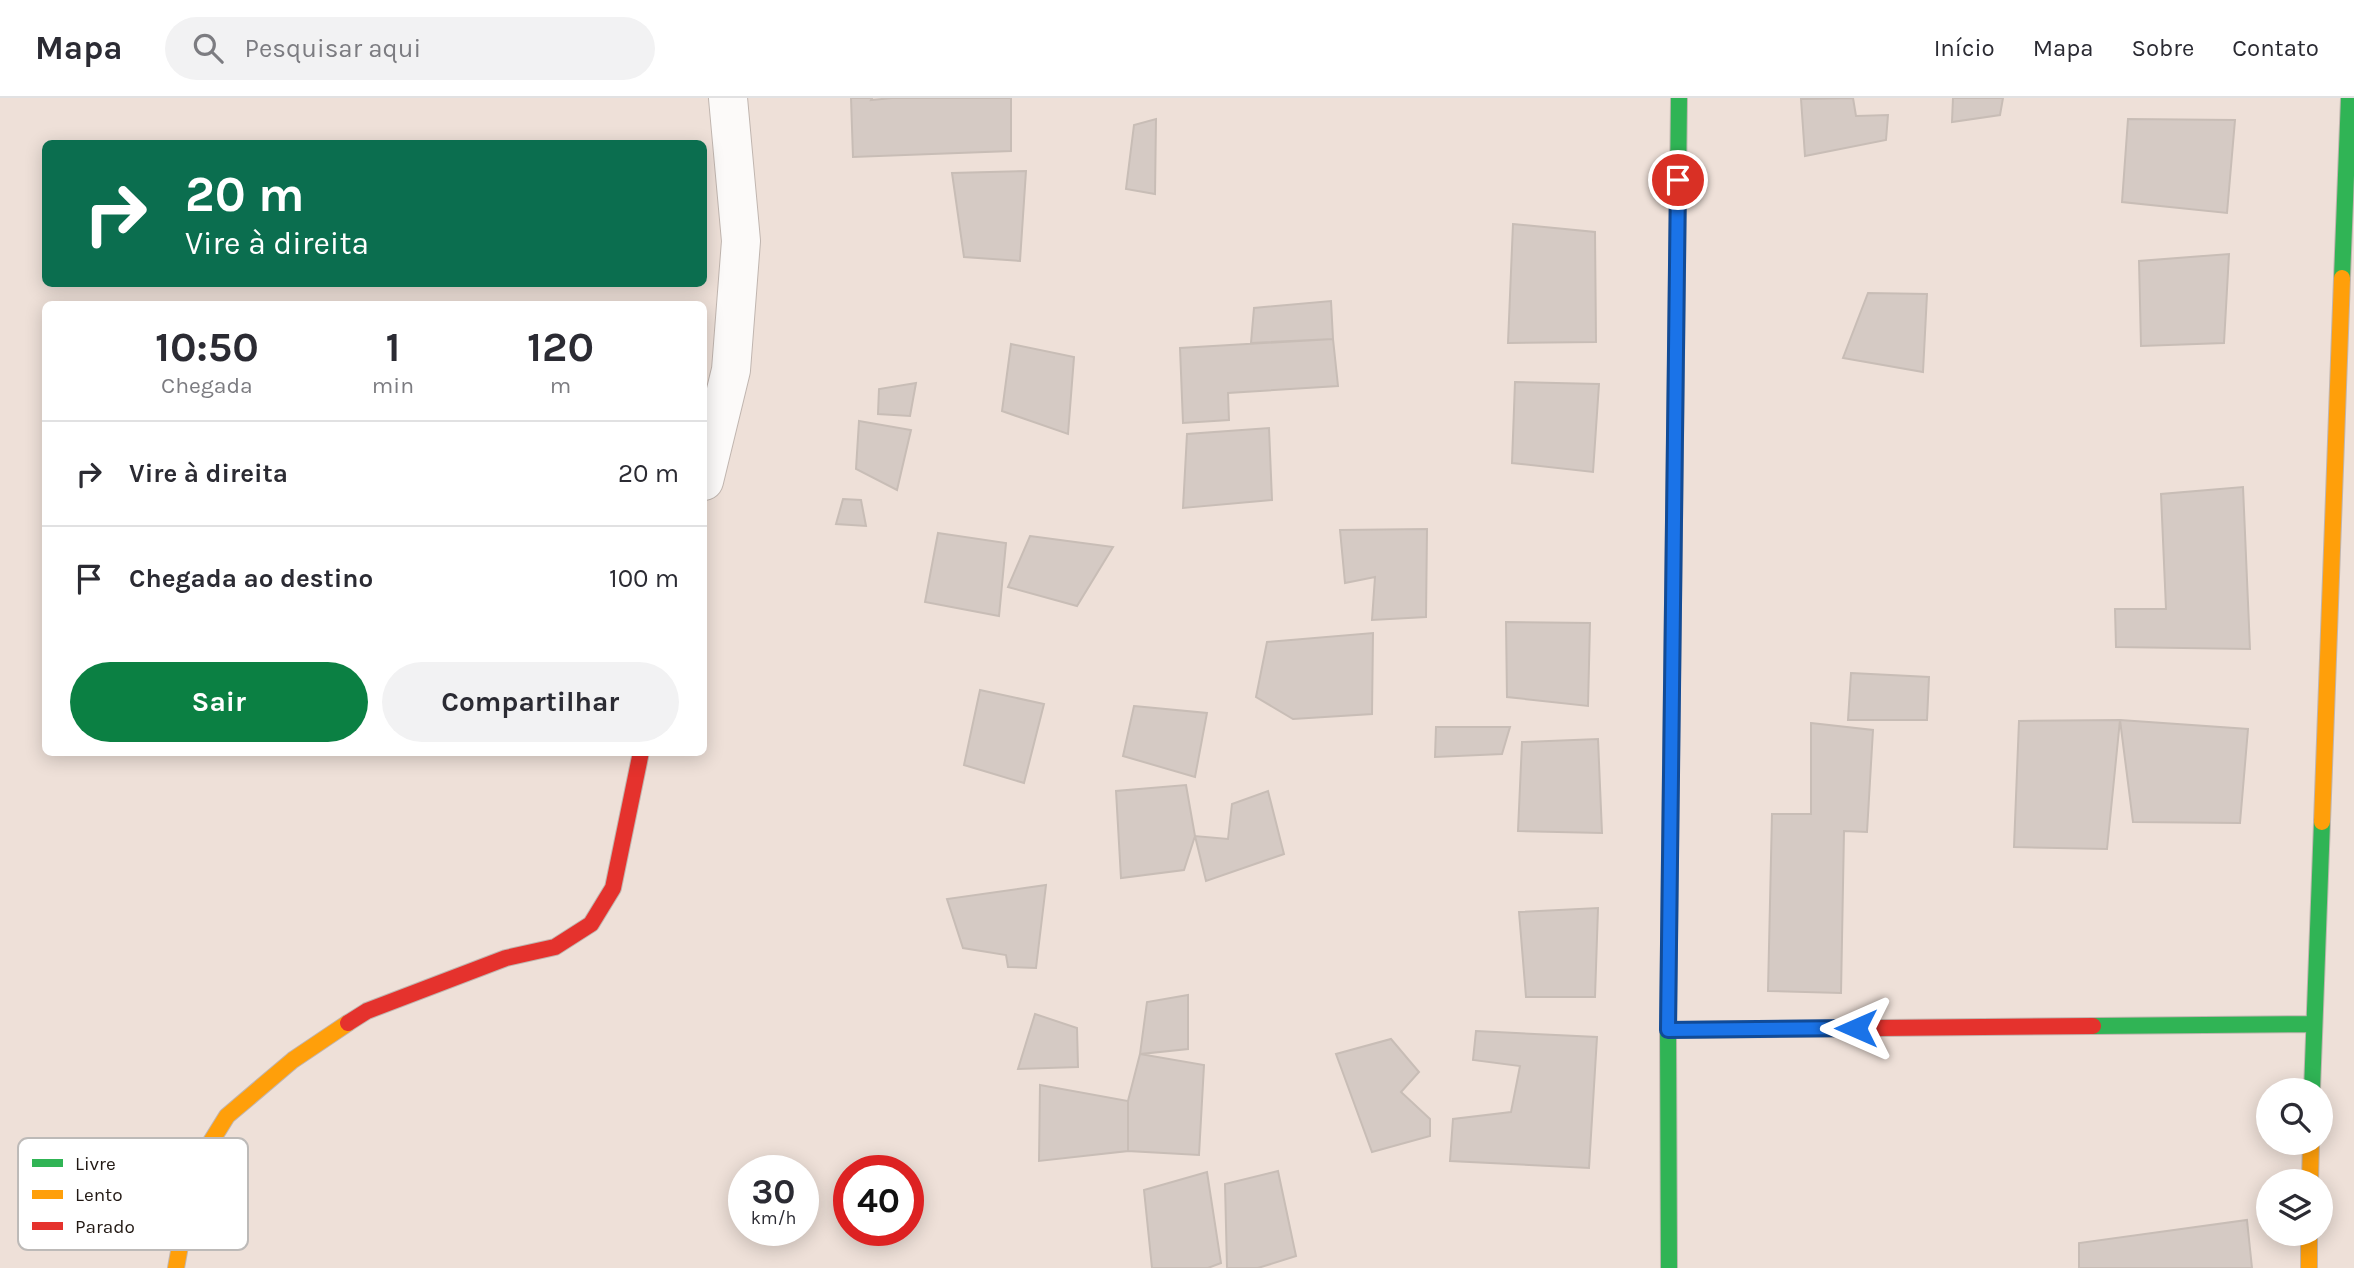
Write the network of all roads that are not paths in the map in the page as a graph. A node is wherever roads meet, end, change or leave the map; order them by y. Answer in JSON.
{"nodes":[{"id":1,"x":728,"y":98,"type":"edge"},
{"id":2,"x":1679,"y":98,"type":"edge"},
{"id":3,"x":2349,"y":98,"type":"edge"},
{"id":4,"x":707,"y":469,"type":"edge"},
{"id":5,"x":640,"y":756,"type":"edge"},
{"id":6,"x":2313,"y":1024,"type":"junction"},
{"id":7,"x":1668,"y":1030,"type":"junction"},
{"id":8,"x":2312,"y":1078,"type":"edge"},
{"id":9,"x":213,"y":1138,"type":"edge"},
{"id":10,"x":2309,"y":1246,"type":"edge"},
{"id":11,"x":179,"y":1250,"type":"edge"},
{"id":12,"x":176,"y":1268,"type":"edge"},
{"id":13,"x":1669,"y":1268,"type":"edge"},
{"id":14,"x":2309,"y":1268,"type":"edge"}],
"edges":[{"from":1,"to":4,"type":"street"},
{"from":2,"to":7,"type":"street"},
{"from":3,"to":6,"type":"street"},
{"from":5,"to":9,"type":"street"},
{"from":6,"to":7,"type":"street"},
{"from":6,"to":8,"type":"street"},
{"from":7,"to":13,"type":"street"},
{"from":10,"to":14,"type":"street"},
{"from":11,"to":12,"type":"street"}]}
